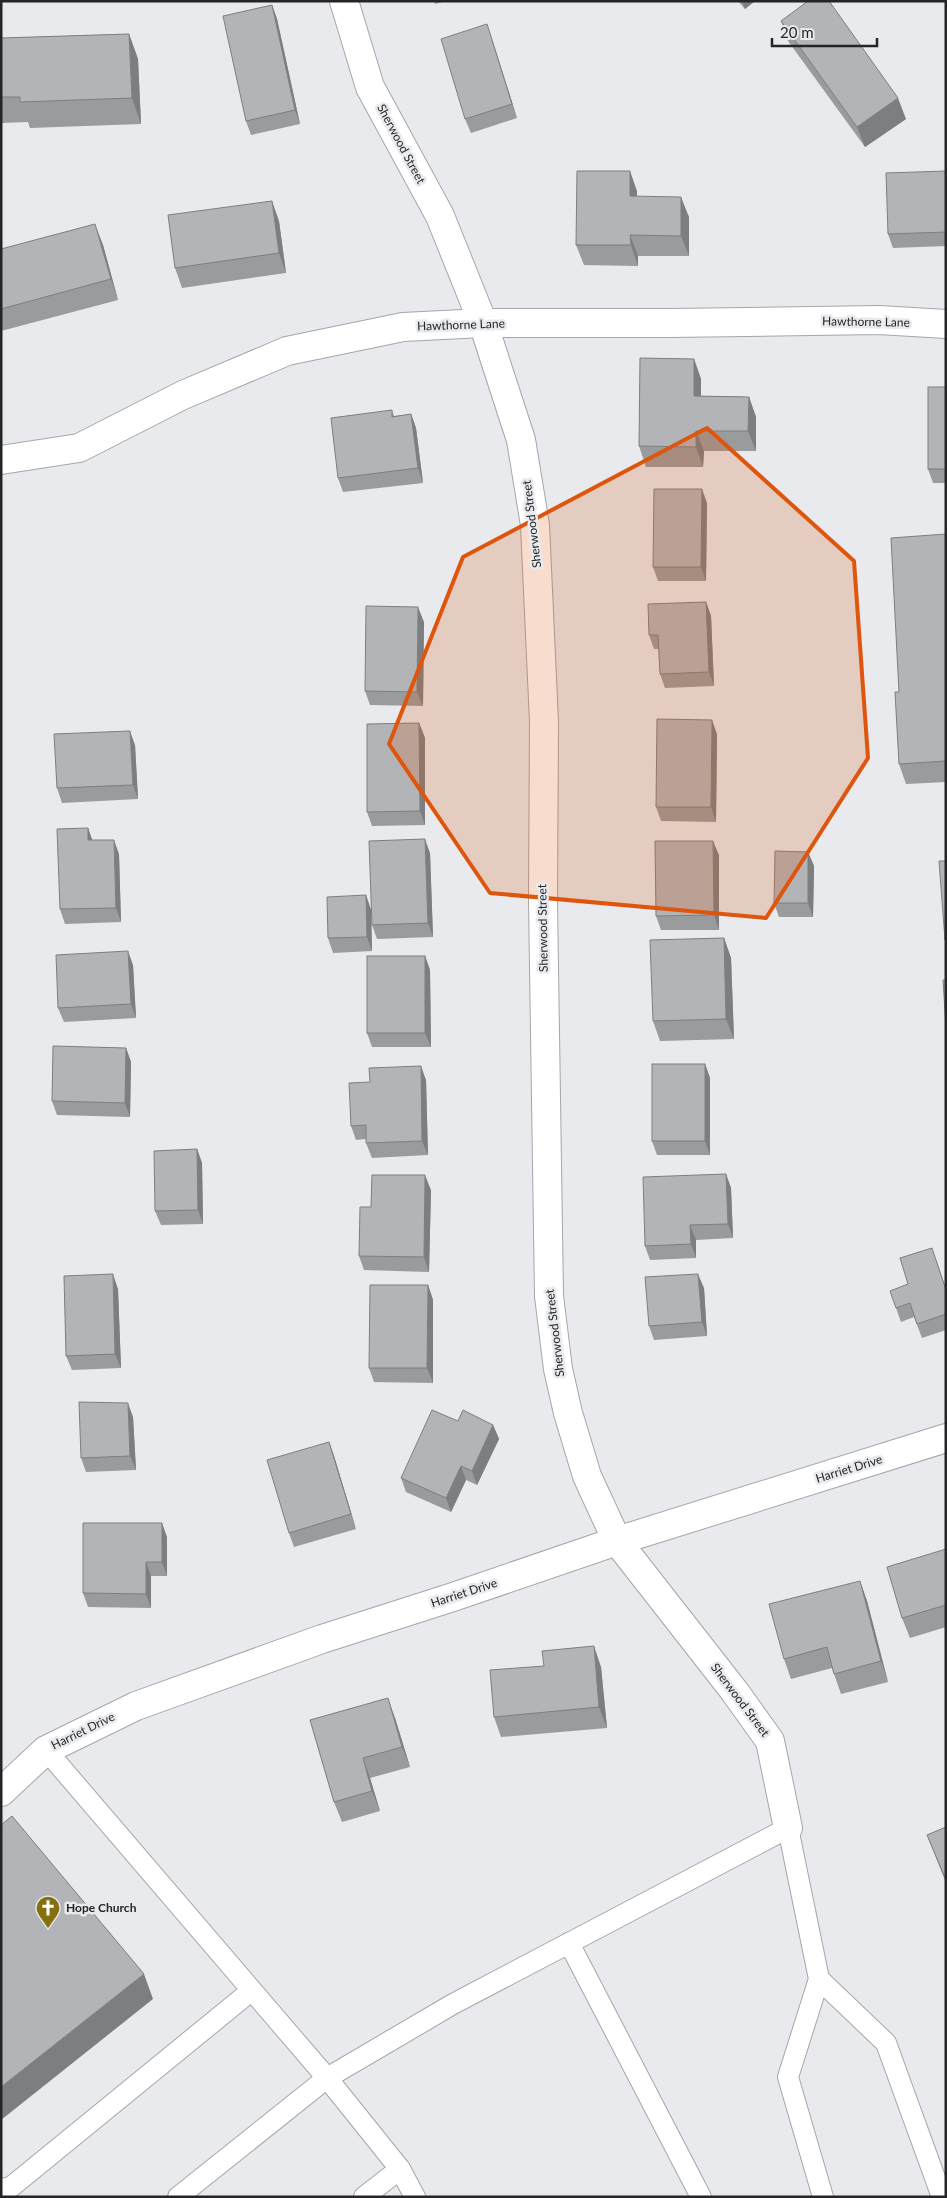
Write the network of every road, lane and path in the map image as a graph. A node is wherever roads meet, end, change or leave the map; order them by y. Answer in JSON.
{"nodes":[{"id":1,"x":344,"y":1,"type":"edge"},
{"id":2,"x":483,"y":323,"type":"junction"},
{"id":3,"x":946,"y":324,"type":"edge"},
{"id":4,"x":1,"y":460,"type":"edge"},
{"id":5,"x":946,"y":1438,"type":"edge"},
{"id":6,"x":617,"y":1541,"type":"junction"},
{"id":7,"x":46,"y":1750,"type":"junction"},
{"id":8,"x":2,"y":1789,"type":"edge"},
{"id":9,"x":788,"y":1828,"type":"junction"},
{"id":10,"x":569,"y":1943,"type":"junction"},
{"id":11,"x":819,"y":1979,"type":"junction"},
{"id":12,"x":251,"y":1991,"type":"junction"},
{"id":13,"x":327,"y":2078,"type":"junction"},
{"id":14,"x":400,"y":2169,"type":"junction"},
{"id":15,"x":1,"y":2189,"type":"edge"},
{"id":16,"x":178,"y":2197,"type":"edge"},
{"id":17,"x":364,"y":2197,"type":"edge"},
{"id":18,"x":415,"y":2197,"type":"edge"},
{"id":19,"x":701,"y":2197,"type":"edge"},
{"id":20,"x":823,"y":2197,"type":"edge"},
{"id":21,"x":942,"y":2197,"type":"edge"}],
"edges":[{"from":1,"to":2,"type":"street","name":"Sherwood Street"},
{"from":2,"to":3,"type":"street","name":"Hawthorne Lane"},
{"from":2,"to":4,"type":"street","name":"Hawthorne Lane"},
{"from":2,"to":6,"type":"street","name":"Sherwood Street"},
{"from":5,"to":6,"type":"street","name":"Harriet Drive"},
{"from":6,"to":7,"type":"street","name":"Harriet Drive"},
{"from":6,"to":9,"type":"street","name":"Sherwood Street"},
{"from":7,"to":8,"type":"street","name":"Harriet Drive"},
{"from":7,"to":12,"type":"lane"},
{"from":9,"to":10,"type":"lane"},
{"from":9,"to":11,"type":"lane"},
{"from":10,"to":13,"type":"lane"},
{"from":10,"to":19,"type":"lane"},
{"from":11,"to":20,"type":"lane"},
{"from":11,"to":21,"type":"lane"},
{"from":12,"to":13,"type":"lane"},
{"from":12,"to":15,"type":"lane"},
{"from":13,"to":14,"type":"lane"},
{"from":13,"to":16,"type":"lane"},
{"from":14,"to":17,"type":"lane"},
{"from":14,"to":18,"type":"lane"}]}
